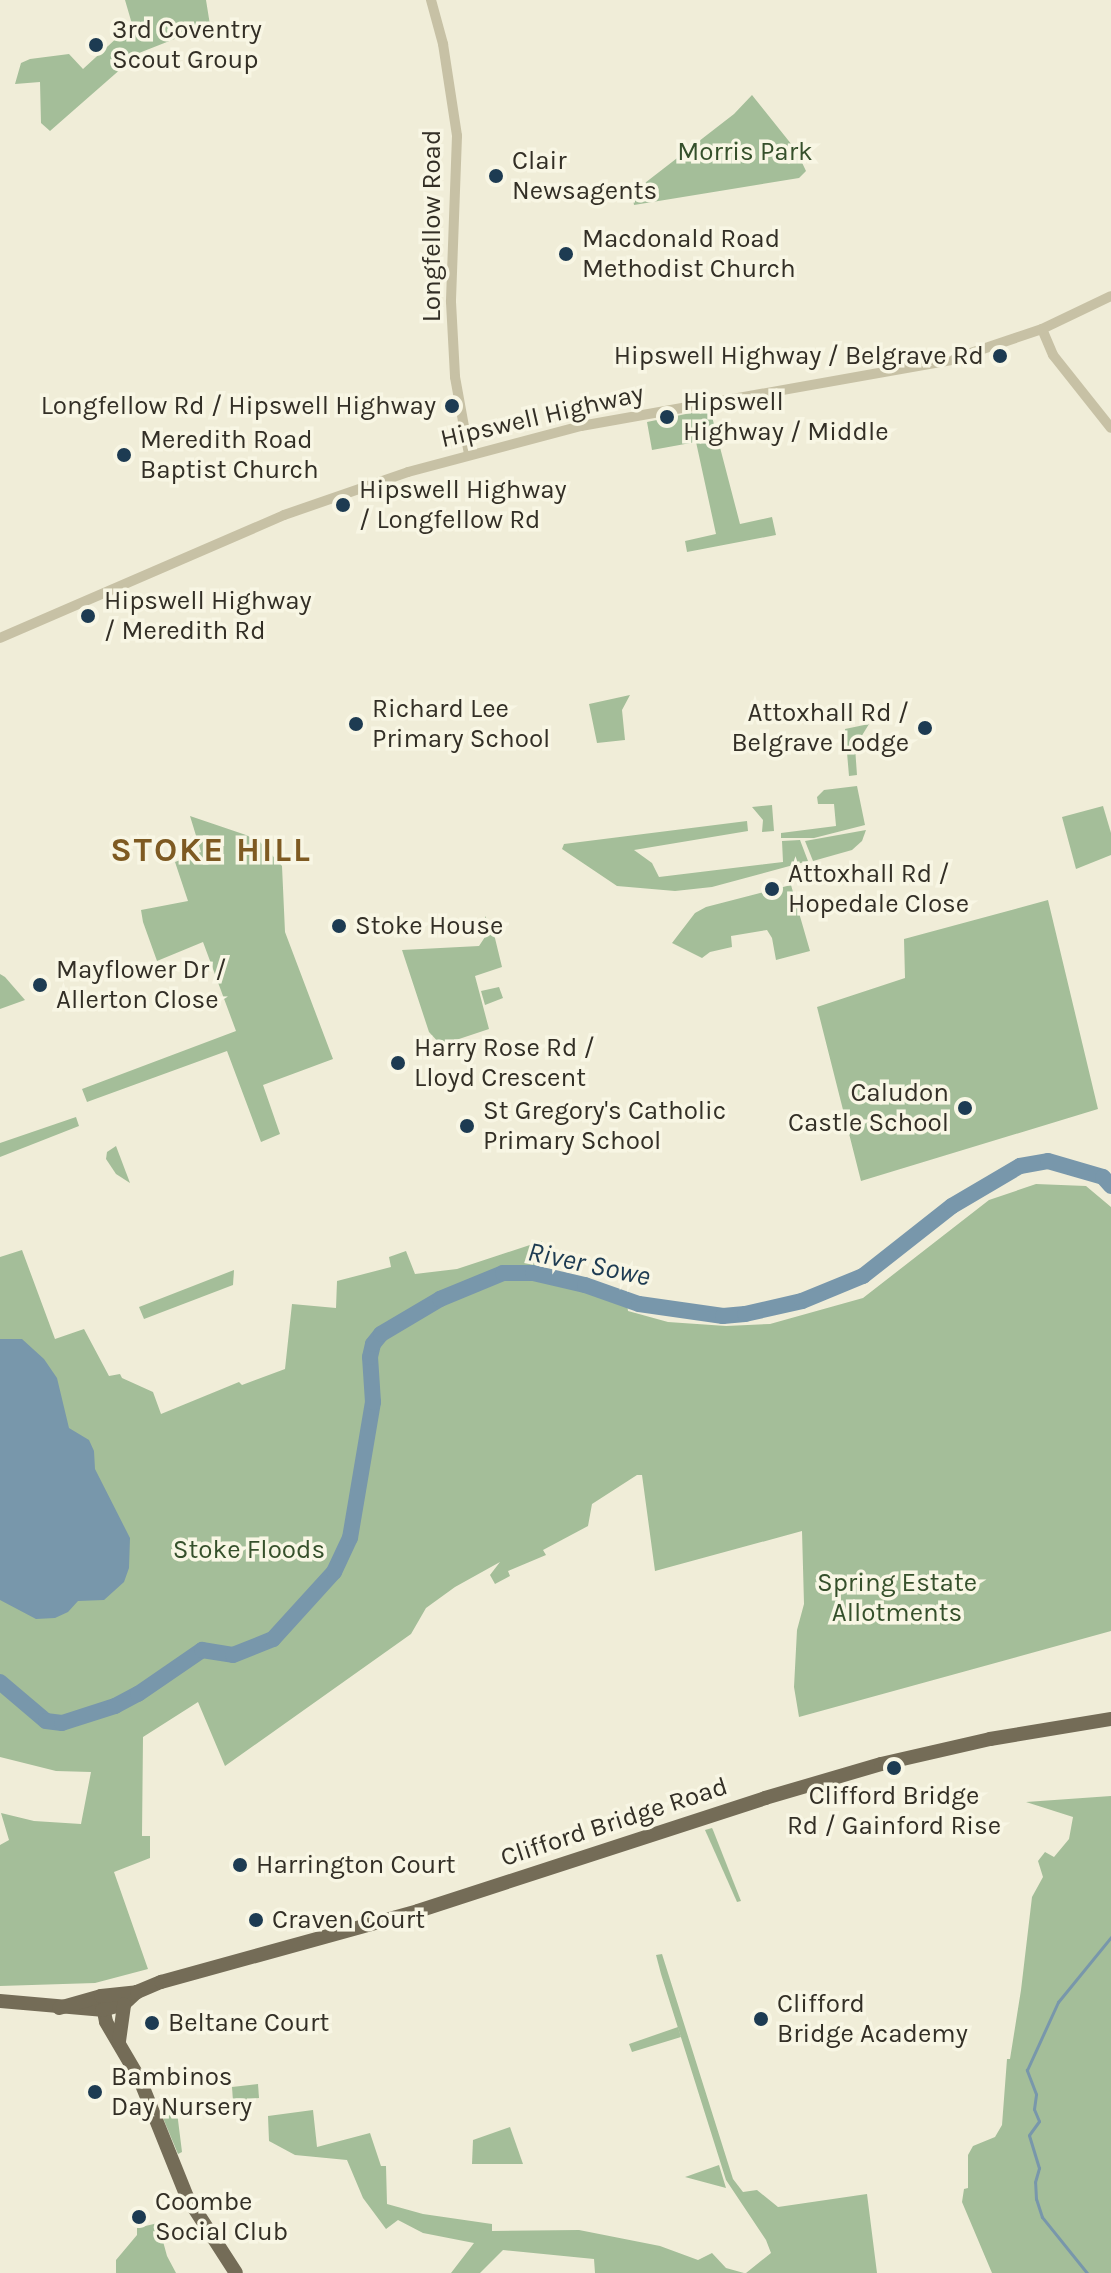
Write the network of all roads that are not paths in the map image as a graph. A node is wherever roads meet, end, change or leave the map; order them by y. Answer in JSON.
{"nodes":[{"id":1,"x":431,"y":0,"type":"edge"},
{"id":2,"x":1111,"y":296,"type":"edge"},
{"id":3,"x":1042,"y":329,"type":"junction"},
{"id":4,"x":1111,"y":428,"type":"edge"},
{"id":5,"x":469,"y":454,"type":"junction"},
{"id":6,"x":0,"y":638,"type":"edge"},
{"id":7,"x":1111,"y":1719,"type":"edge"},
{"id":8,"x":137,"y":1992,"type":"junction"},
{"id":9,"x":0,"y":2001,"type":"edge"},
{"id":10,"x":101,"y":2003,"type":"junction"},
{"id":11,"x":124,"y":2004,"type":"junction"},
{"id":12,"x":119,"y":2041,"type":"junction"},
{"id":13,"x":236,"y":2273,"type":"edge"}],
"edges":[{"from":1,"to":5,"type":"street","name":"Longfellow Road"},
{"from":2,"to":3,"type":"street","name":"Hipswell Highway"},
{"from":3,"to":4,"type":"street"},
{"from":3,"to":5,"type":"street","name":"Hipswell Highway"},
{"from":5,"to":6,"type":"street","name":"Hipswell Highway"},
{"from":7,"to":8,"type":"main road","name":"Clifford Bridge Road"},
{"from":8,"to":10,"type":"main road","name":"Clifford Bridge Road"},
{"from":8,"to":11,"type":"main road","name":"Clifford Bridge Road"},
{"from":9,"to":10,"type":"main road","name":"Clifford Bridge Road"},
{"from":10,"to":11,"type":"main road","name":"Clifford Bridge Road"},
{"from":10,"to":12,"type":"main road"},
{"from":11,"to":12,"type":"main road"},
{"from":12,"to":13,"type":"main road"}]}
